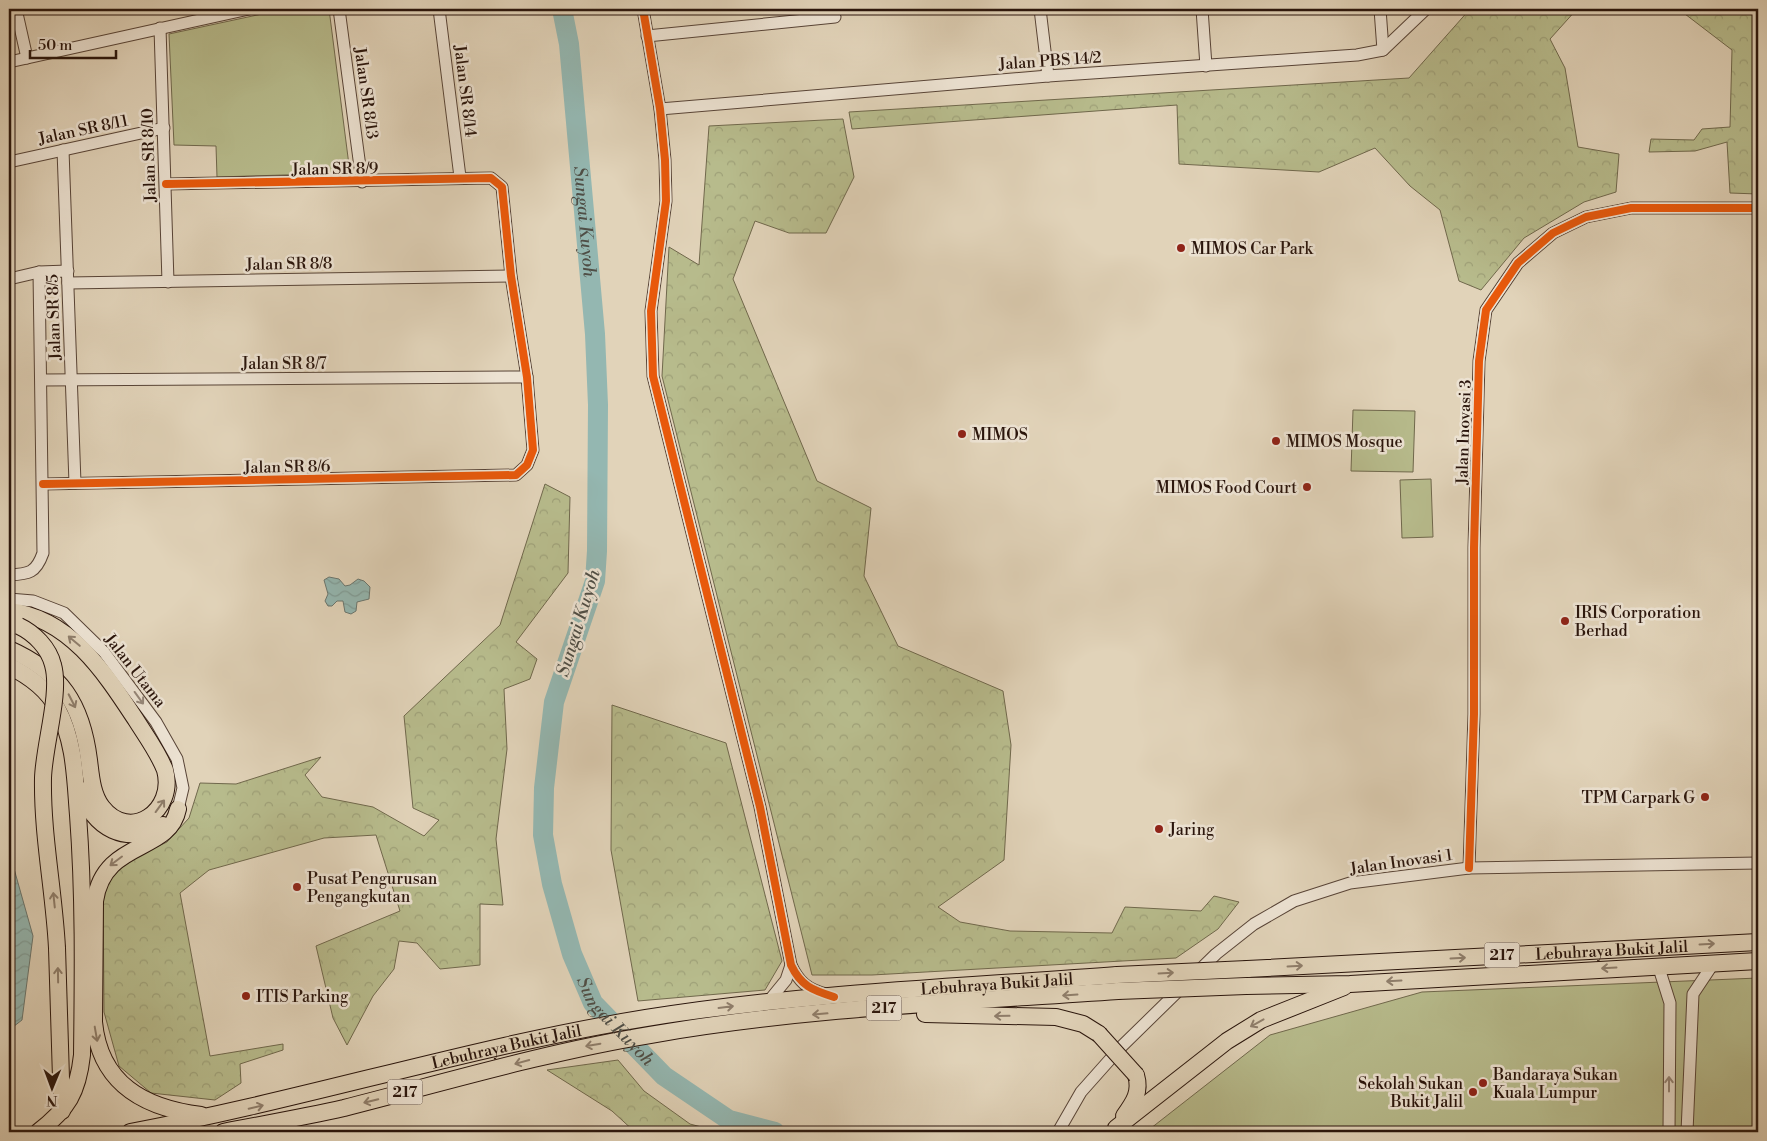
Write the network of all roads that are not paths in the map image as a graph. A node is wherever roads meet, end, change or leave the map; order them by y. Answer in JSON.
{"nodes":[{"id":1,"x":16,"y":9,"type":"edge"},
{"id":2,"x":249,"y":9,"type":"edge"},
{"id":3,"x":339,"y":9,"type":"edge"},
{"id":4,"x":439,"y":9,"type":"edge"},
{"id":5,"x":643,"y":9,"type":"edge"},
{"id":6,"x":1040,"y":9,"type":"edge"},
{"id":7,"x":1202,"y":9,"type":"edge"},
{"id":8,"x":1380,"y":9,"type":"edge"},
{"id":9,"x":1426,"y":9,"type":"edge"},
{"id":10,"x":835,"y":17,"type":"dead end"},
{"id":11,"x":160,"y":28,"type":"junction"},
{"id":12,"x":647,"y":36,"type":"junction"},
{"id":13,"x":1383,"y":50,"type":"junction"},
{"id":14,"x":27,"y":58,"type":"junction"},
{"id":15,"x":9,"y":62,"type":"edge"},
{"id":16,"x":1206,"y":66,"type":"junction"},
{"id":17,"x":1048,"y":76,"type":"junction"},
{"id":18,"x":660,"y":109,"type":"junction"},
{"id":19,"x":164,"y":128,"type":"junction"},
{"id":20,"x":63,"y":150,"type":"junction"},
{"id":21,"x":9,"y":162,"type":"edge"},
{"id":22,"x":460,"y":177,"type":"junction"},
{"id":23,"x":362,"y":182,"type":"junction"},
{"id":24,"x":166,"y":184,"type":"junction"},
{"id":25,"x":1758,"y":208,"type":"edge"},
{"id":26,"x":68,"y":271,"type":"junction"},
{"id":27,"x":39,"y":272,"type":"junction"},
{"id":28,"x":511,"y":276,"type":"junction"},
{"id":29,"x":9,"y":279,"type":"edge"},
{"id":30,"x":168,"y":282,"type":"junction"},
{"id":31,"x":68,"y":283,"type":"junction"},
{"id":32,"x":527,"y":377,"type":"junction"},
{"id":33,"x":42,"y":380,"type":"junction"},
{"id":34,"x":71,"y":380,"type":"junction"},
{"id":35,"x":75,"y":483,"type":"junction"},
{"id":36,"x":43,"y":484,"type":"junction"},
{"id":37,"x":9,"y":575,"type":"edge"},
{"id":38,"x":9,"y":599,"type":"edge"},
{"id":39,"x":9,"y":610,"type":"edge"},
{"id":40,"x":14,"y":624,"type":"edge"},
{"id":41,"x":9,"y":649,"type":"edge"},
{"id":42,"x":9,"y":666,"type":"edge"},
{"id":43,"x":75,"y":772,"type":"junction"},
{"id":44,"x":178,"y":809,"type":"junction"},
{"id":45,"x":1758,"y":862,"type":"edge"},
{"id":46,"x":1470,"y":868,"type":"junction"},
{"id":47,"x":1758,"y":942,"type":"edge"},
{"id":48,"x":1758,"y":961,"type":"edge"},
{"id":49,"x":1713,"y":964,"type":"junction"},
{"id":50,"x":791,"y":965,"type":"junction"},
{"id":51,"x":1658,"y":965,"type":"junction"},
{"id":52,"x":1118,"y":983,"type":"junction"},
{"id":53,"x":1350,"y":984,"type":"junction"},
{"id":54,"x":834,"y":997,"type":"junction"},
{"id":55,"x":768,"y":1002,"type":"junction"},
{"id":56,"x":855,"y":1011,"type":"junction"},
{"id":57,"x":62,"y":1111,"type":"junction"},
{"id":58,"x":213,"y":1117,"type":"junction"},
{"id":59,"x":1114,"y":1130,"type":"edge"},
{"id":60,"x":38,"y":1132,"type":"edge"},
{"id":61,"x":130,"y":1132,"type":"edge"},
{"id":62,"x":223,"y":1132,"type":"edge"},
{"id":63,"x":1058,"y":1132,"type":"edge"},
{"id":64,"x":1669,"y":1132,"type":"edge"},
{"id":65,"x":1687,"y":1132,"type":"edge"}],
"edges":[{"from":1,"to":14,"type":"street"},
{"from":2,"to":11,"type":"street"},
{"from":3,"to":23,"type":"street","name":"Jalan SR 8/13"},
{"from":4,"to":22,"type":"street","name":"Jalan SR 8/14"},
{"from":5,"to":12,"type":"street"},
{"from":6,"to":17,"type":"street"},
{"from":7,"to":16,"type":"street"},
{"from":8,"to":13,"type":"street"},
{"from":9,"to":13,"type":"street"},
{"from":10,"to":12,"type":"street"},
{"from":11,"to":14,"type":"street"},
{"from":11,"to":19,"type":"street","name":"Jalan SR 8/10"},
{"from":12,"to":18,"type":"street"},
{"from":13,"to":16,"type":"street","name":"Jalan PBS 14/2"},
{"from":14,"to":15,"type":"street"},
{"from":16,"to":17,"type":"street","name":"Jalan PBS 14/2"},
{"from":17,"to":18,"type":"street","name":"Jalan PBS 14/2"},
{"from":18,"to":50,"type":"street"},
{"from":19,"to":20,"type":"street","name":"Jalan SR 8/11"},
{"from":19,"to":24,"type":"street","name":"Jalan SR 8/10"},
{"from":20,"to":21,"type":"street","name":"Jalan SR 8/11"},
{"from":20,"to":26,"type":"street","name":"Jalan SR 8/5"},
{"from":22,"to":23,"type":"street","name":"Jalan SR 8/9"},
{"from":22,"to":28,"type":"street","name":"Jalan SR 8/9"},
{"from":23,"to":24,"type":"street","name":"Jalan SR 8/9"},
{"from":24,"to":30,"type":"street","name":"Jalan SR 8/10"},
{"from":25,"to":46,"type":"street","name":"Jalan Inovasi 3"},
{"from":26,"to":27,"type":"street"},
{"from":26,"to":31,"type":"street","name":"Jalan SR 8/5"},
{"from":27,"to":29,"type":"street"},
{"from":27,"to":33,"type":"street","name":"Jalan SR 8/5"},
{"from":28,"to":30,"type":"street","name":"Jalan SR 8/8"},
{"from":28,"to":32,"type":"street"},
{"from":30,"to":31,"type":"street","name":"Jalan SR 8/8"},
{"from":31,"to":34,"type":"street","name":"Jalan SR 8/5"},
{"from":32,"to":34,"type":"street","name":"Jalan SR 8/7"},
{"from":32,"to":35,"type":"street","name":"Jalan SR 8/6"},
{"from":33,"to":34,"type":"street","name":"Jalan SR 8/7"},
{"from":33,"to":36,"type":"street","name":"Jalan SR 8/5"},
{"from":34,"to":35,"type":"street","name":"Jalan SR 8/5"},
{"from":35,"to":36,"type":"street","name":"Jalan SR 8/6"},
{"from":36,"to":37,"type":"street","name":"Jalan SR 8/5"},
{"from":38,"to":44,"type":"street","name":"Jalan Utama","one_way":true},
{"from":41,"to":39,"type":"highway","one_way":true},
{"from":57,"to":40,"type":"highway","one_way":true,"bridge":true},
{"from":42,"to":43,"type":"highway"},
{"from":43,"to":44,"type":"highway"},
{"from":43,"to":57,"type":"highway"},
{"from":44,"to":58,"type":"highway","one_way":true},
{"from":45,"to":46,"type":"street","name":"Jalan Inovasi 1"},
{"from":46,"to":63,"type":"street","name":"Jalan Inovasi 1"},
{"from":52,"to":47,"type":"highway","name":"Lebuhraya Bukit Jalil","number":"217","one_way":true,"bridge":true},
{"from":48,"to":49,"type":"highway","name":"Lebuhraya Bukit Jalil","number":"217"},
{"from":49,"to":51,"type":"highway","name":"Lebuhraya Bukit Jalil","number":"217"},
{"from":49,"to":65,"type":"street"},
{"from":50,"to":54,"type":"street"},
{"from":50,"to":55,"type":"street"},
{"from":51,"to":53,"type":"highway","name":"Lebuhraya Bukit Jalil","number":"217","one_way":true},
{"from":64,"to":51,"type":"street","one_way":true},
{"from":52,"to":53,"type":"highway","name":"Lebuhraya Bukit Jalil","number":"217","bridge":true},
{"from":52,"to":54,"type":"highway","name":"Lebuhraya Bukit Jalil","number":"217"},
{"from":52,"to":56,"type":"highway","name":"Lebuhraya Bukit Jalil","number":"217","one_way":true},
{"from":53,"to":59,"type":"highway","one_way":true},
{"from":54,"to":55,"type":"highway","name":"Lebuhraya Bukit Jalil","number":"217"},
{"from":58,"to":55,"type":"highway","name":"Lebuhraya Bukit Jalil","number":"217","one_way":true},
{"from":59,"to":56,"type":"highway","one_way":true,"bridge":true},
{"from":56,"to":62,"type":"highway","name":"Lebuhraya Bukit Jalil","number":"217","one_way":true},
{"from":57,"to":60,"type":"highway"},
{"from":58,"to":61,"type":"highway","name":"Lebuhraya Bukit Jalil","number":"217"}]}
